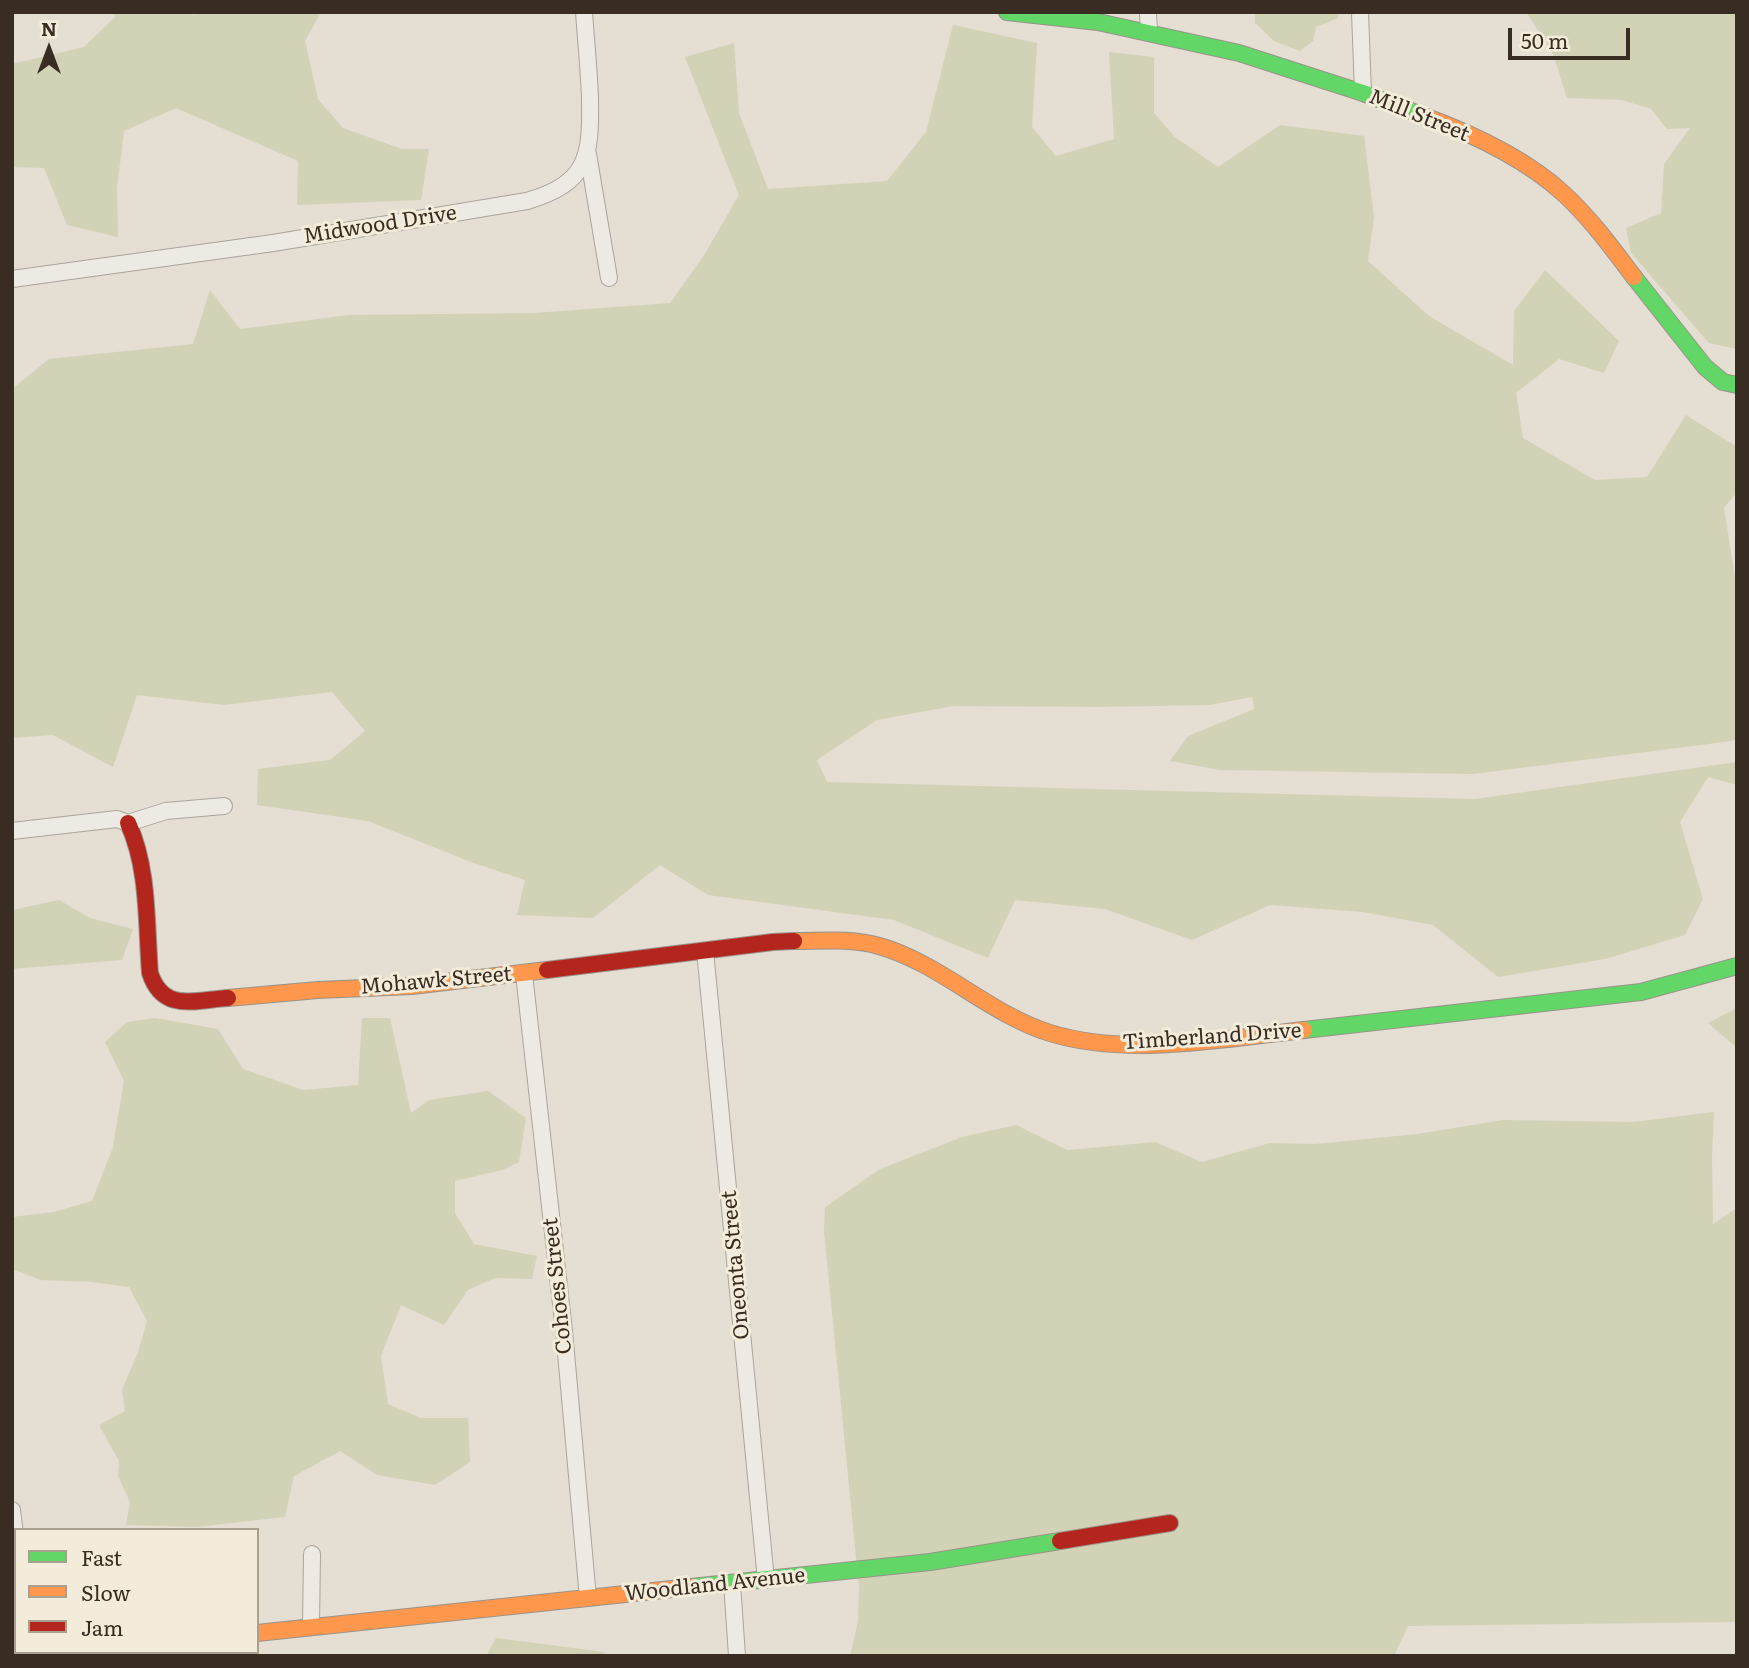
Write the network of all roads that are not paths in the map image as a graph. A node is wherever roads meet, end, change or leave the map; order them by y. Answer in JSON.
{"nodes":[{"id":1,"x":584,"y":12,"type":"edge"},
{"id":2,"x":1007,"y":12,"type":"edge"},
{"id":3,"x":1148,"y":12,"type":"edge"},
{"id":4,"x":1360,"y":12,"type":"edge"},
{"id":5,"x":1149,"y":33,"type":"junction"},
{"id":6,"x":1363,"y":93,"type":"junction"},
{"id":7,"x":588,"y":153,"type":"junction"},
{"id":8,"x":609,"y":278,"type":"dead end"},
{"id":9,"x":12,"y":279,"type":"edge"},
{"id":10,"x":1737,"y":385,"type":"edge"},
{"id":11,"x":224,"y":806,"type":"dead end"},
{"id":12,"x":128,"y":823,"type":"junction"},
{"id":13,"x":12,"y":831,"type":"edge"},
{"id":14,"x":705,"y":951,"type":"junction"},
{"id":15,"x":1737,"y":966,"type":"edge"},
{"id":16,"x":524,"y":974,"type":"junction"},
{"id":17,"x":12,"y":1510,"type":"edge"},
{"id":18,"x":1170,"y":1523,"type":"dead end"},
{"id":19,"x":14,"y":1528,"type":"edge"},
{"id":20,"x":312,"y":1554,"type":"dead end"},
{"id":21,"x":766,"y":1580,"type":"junction"},
{"id":22,"x":732,"y":1583,"type":"junction"},
{"id":23,"x":588,"y":1598,"type":"junction"},
{"id":24,"x":311,"y":1626,"type":"junction"},
{"id":25,"x":259,"y":1633,"type":"edge"},
{"id":26,"x":28,"y":1654,"type":"edge"},
{"id":27,"x":19,"y":1656,"type":"edge"},
{"id":28,"x":737,"y":1656,"type":"edge"}],
"edges":[{"from":1,"to":7,"type":"street"},
{"from":2,"to":5,"type":"street","name":"Mill Street"},
{"from":3,"to":5,"type":"street"},
{"from":4,"to":6,"type":"street"},
{"from":5,"to":6,"type":"street","name":"Mill Street"},
{"from":6,"to":10,"type":"street","name":"Mill Street"},
{"from":7,"to":8,"type":"street"},
{"from":7,"to":9,"type":"street","name":"Midwood Drive"},
{"from":11,"to":12,"type":"street"},
{"from":12,"to":13,"type":"street"},
{"from":12,"to":16,"type":"street","name":"Mohawk Street"},
{"from":14,"to":15,"type":"street","name":"Timberland Drive"},
{"from":14,"to":16,"type":"street","name":"Mohawk Street"},
{"from":14,"to":21,"type":"street","name":"Oneonta Street"},
{"from":16,"to":23,"type":"street","name":"Cohoes Street"},
{"from":17,"to":19,"type":"street"},
{"from":18,"to":21,"type":"street","name":"Woodland Avenue"},
{"from":20,"to":24,"type":"street"},
{"from":21,"to":22,"type":"street","name":"Woodland Avenue"},
{"from":22,"to":23,"type":"street","name":"Woodland Avenue"},
{"from":22,"to":28,"type":"street"},
{"from":23,"to":24,"type":"street","name":"Woodland Avenue"},
{"from":24,"to":25,"type":"street","name":"Woodland Avenue"},
{"from":26,"to":27,"type":"street"}]}
